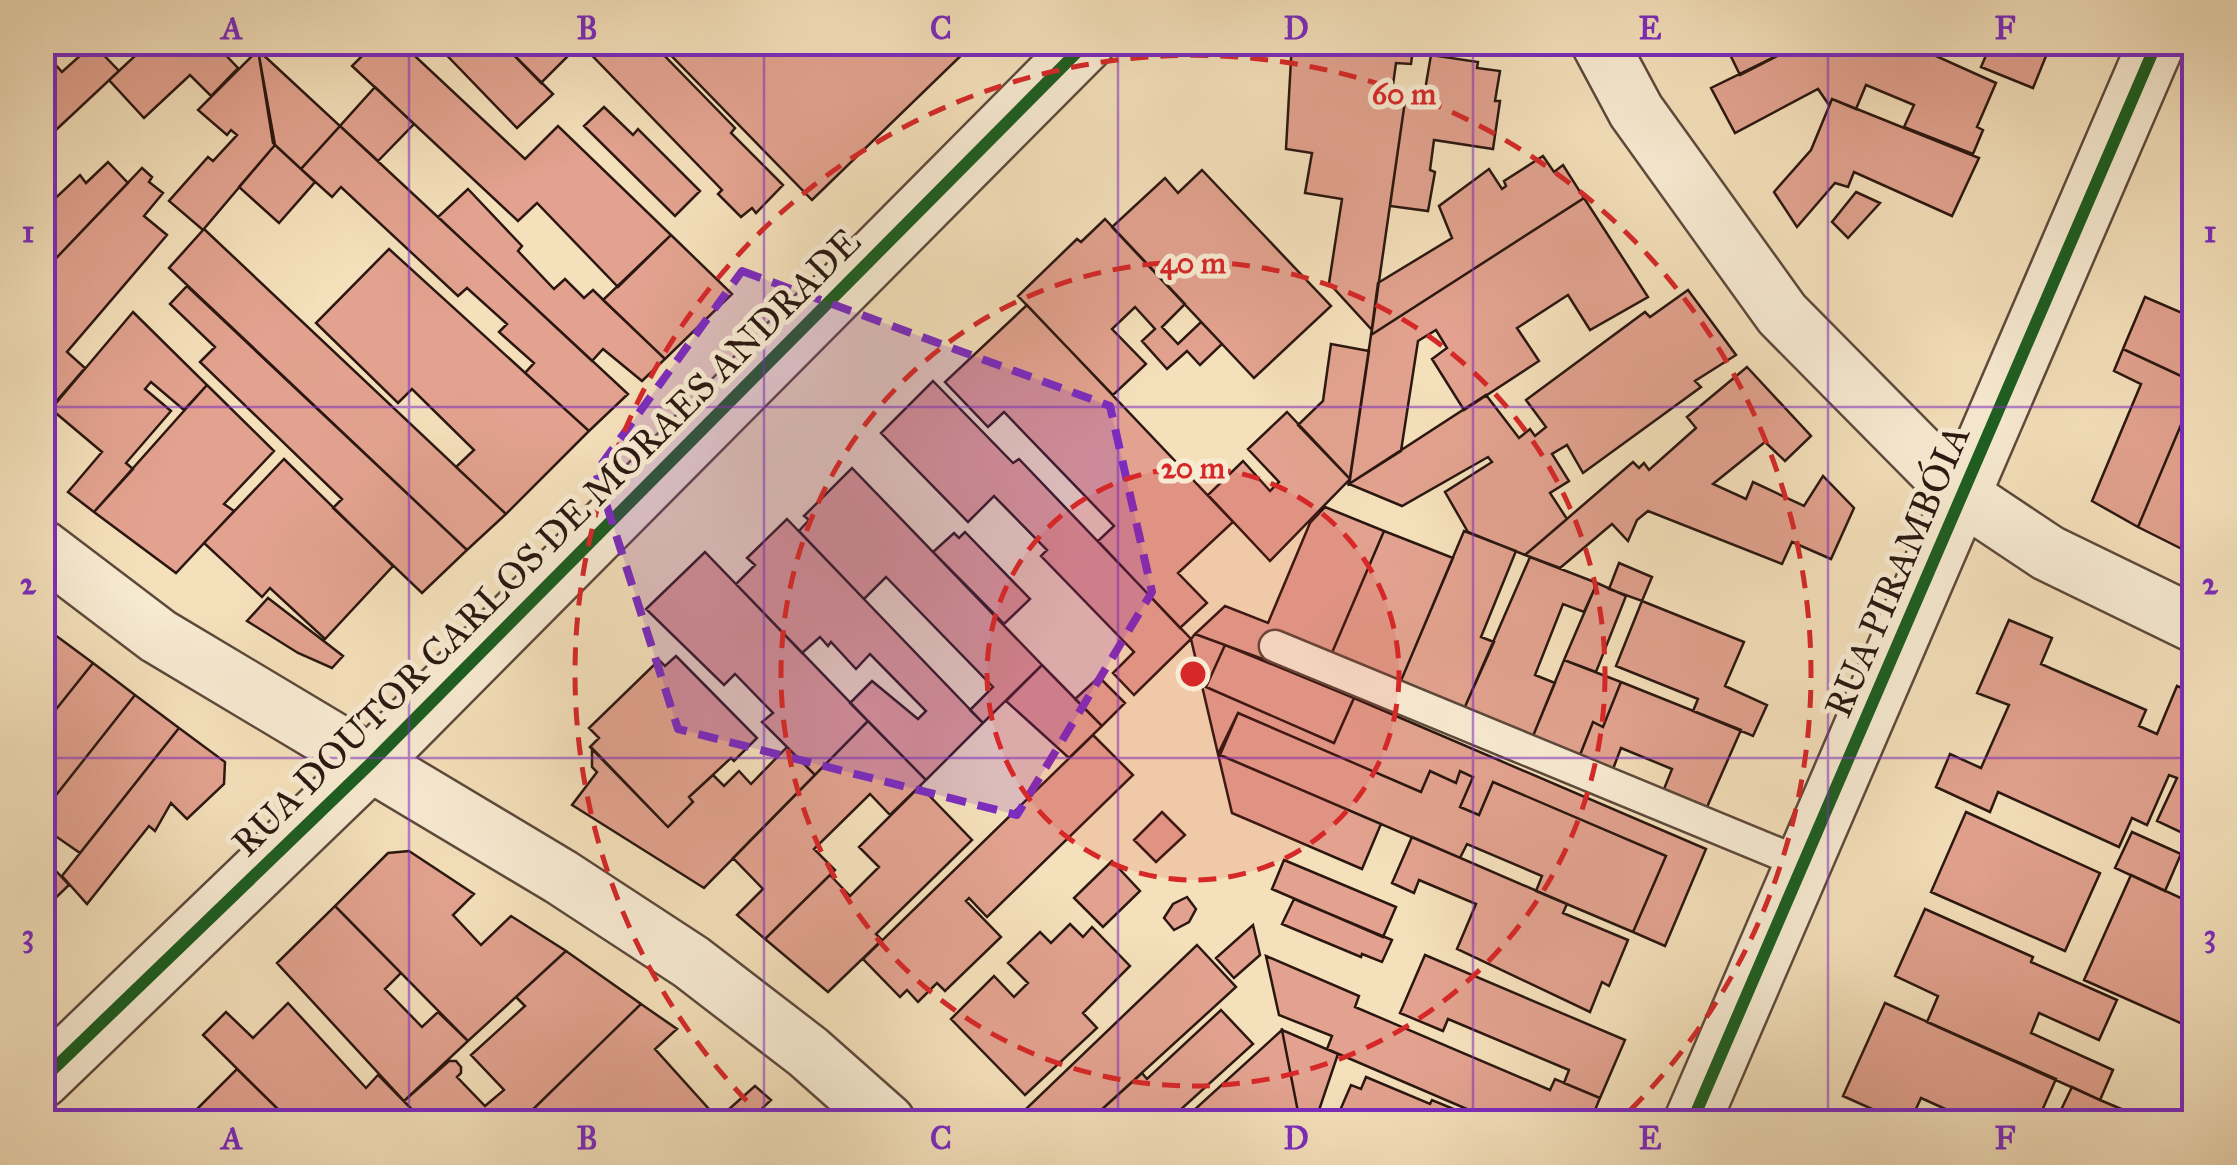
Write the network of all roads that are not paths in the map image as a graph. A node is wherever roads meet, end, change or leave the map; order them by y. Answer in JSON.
{"nodes":[{"id":1,"x":1087,"y":42,"type":"edge"},
{"id":2,"x":1599,"y":42,"type":"edge"},
{"id":3,"x":2156,"y":42,"type":"edge"},
{"id":4,"x":1961,"y":495,"type":"junction"},
{"id":5,"x":42,"y":548,"type":"edge"},
{"id":6,"x":2194,"y":624,"type":"edge"},
{"id":7,"x":1275,"y":646,"type":"dead end"},
{"id":8,"x":370,"y":764,"type":"junction"},
{"id":9,"x":1804,"y":864,"type":"junction"},
{"id":10,"x":42,"y":1080,"type":"edge"},
{"id":11,"x":887,"y":1122,"type":"edge"},
{"id":12,"x":1692,"y":1122,"type":"edge"}],
"edges":[{"from":1,"to":8,"type":"street","name":"RUA DOUTOR CARLOS DE MORAES ANDRADE"},
{"from":2,"to":4,"type":"street"},
{"from":3,"to":4,"type":"street","name":"RUA PIRAMBÓIA"},
{"from":4,"to":6,"type":"street"},
{"from":4,"to":9,"type":"street","name":"RUA PIRAMBÓIA"},
{"from":5,"to":8,"type":"street"},
{"from":7,"to":9,"type":"lane"},
{"from":8,"to":10,"type":"street","name":"RUA DOUTOR CARLOS DE MORAES ANDRADE"},
{"from":8,"to":11,"type":"street"},
{"from":9,"to":12,"type":"street","name":"RUA PIRAMBÓIA"}]}
